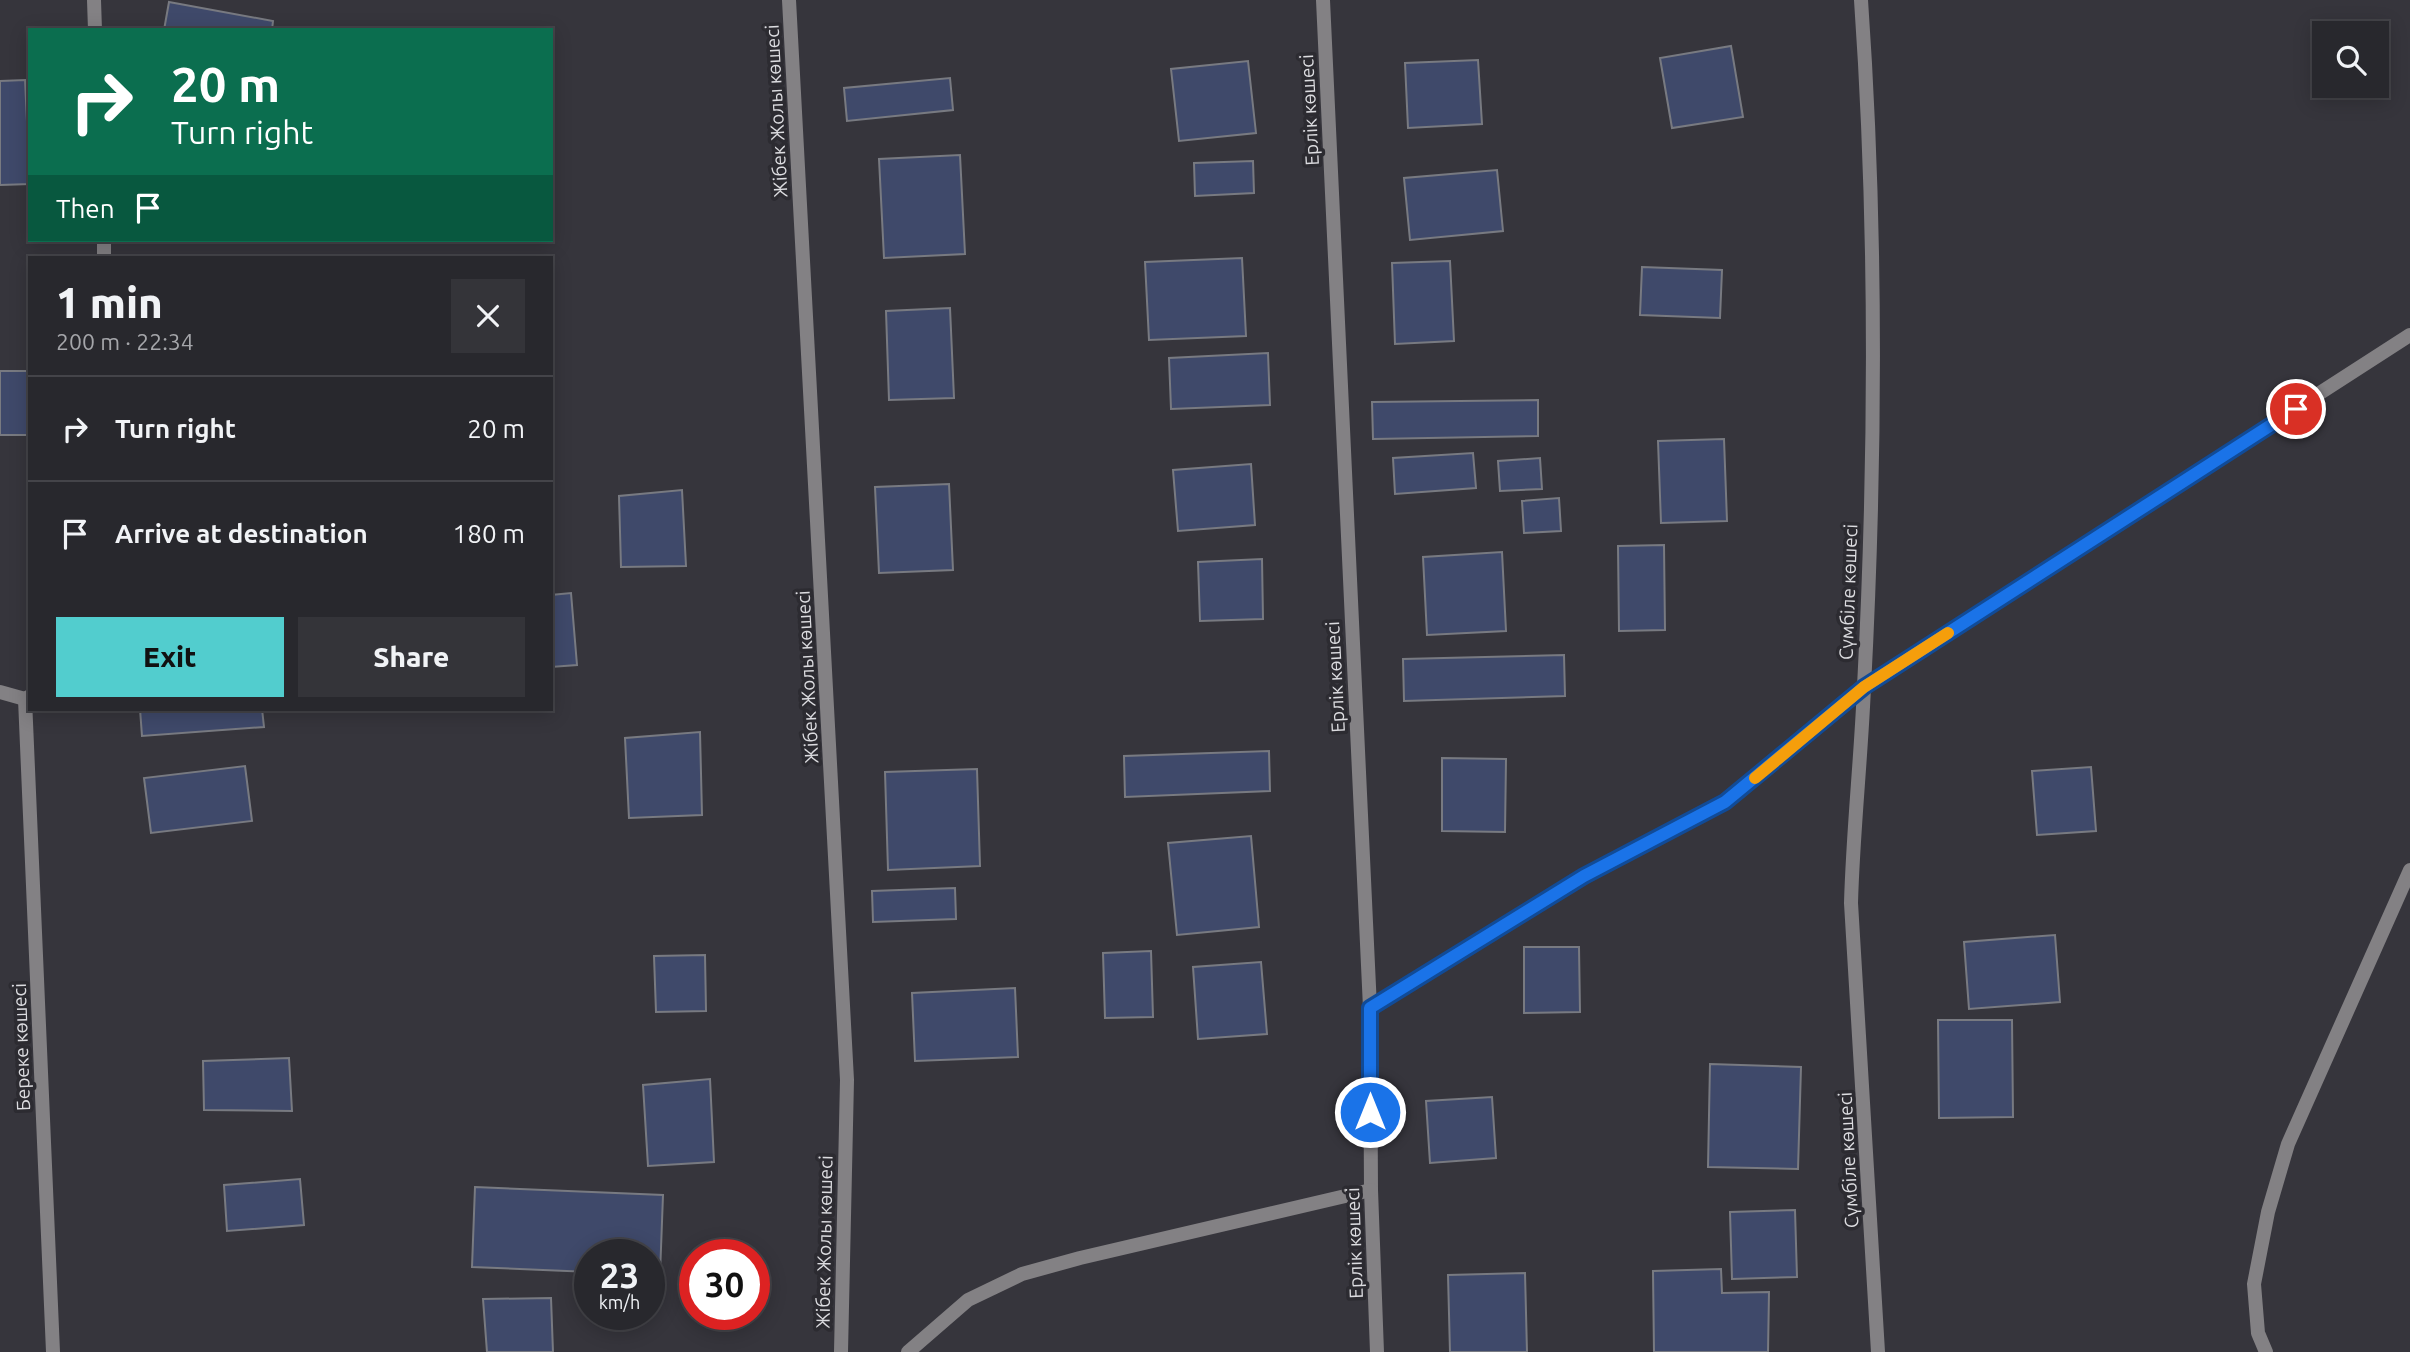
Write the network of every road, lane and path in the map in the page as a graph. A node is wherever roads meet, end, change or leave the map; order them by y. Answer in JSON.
{"nodes":[{"id":1,"x":94,"y":0,"type":"edge"},
{"id":2,"x":789,"y":0,"type":"edge"},
{"id":3,"x":1323,"y":0,"type":"edge"},
{"id":4,"x":1861,"y":0,"type":"edge"},
{"id":5,"x":95,"y":28,"type":"edge"},
{"id":6,"x":2410,"y":335,"type":"edge"},
{"id":7,"x":1864,"y":687,"type":"junction"},
{"id":8,"x":0,"y":692,"type":"edge"},
{"id":9,"x":27,"y":697,"type":"edge"},
{"id":10,"x":2410,"y":870,"type":"edge"},
{"id":11,"x":1370,"y":1008,"type":"junction"},
{"id":12,"x":1371,"y":1190,"type":"junction"},
{"id":13,"x":53,"y":1352,"type":"edge"},
{"id":14,"x":841,"y":1352,"type":"edge"},
{"id":15,"x":908,"y":1352,"type":"edge"},
{"id":16,"x":1377,"y":1352,"type":"edge"},
{"id":17,"x":1878,"y":1352,"type":"edge"},
{"id":18,"x":2266,"y":1352,"type":"edge"}],
"edges":[{"from":1,"to":5,"type":"street"},
{"from":2,"to":14,"type":"street","name":"Жібек Жолы көшесі"},
{"from":3,"to":11,"type":"street","name":"Ерлік көшесі"},
{"from":4,"to":7,"type":"street","name":"Сүмбіле көшесі"},
{"from":6,"to":7,"type":"street"},
{"from":7,"to":11,"type":"street"},
{"from":7,"to":17,"type":"street","name":"Сүмбіле көшесі"},
{"from":8,"to":9,"type":"street"},
{"from":9,"to":13,"type":"street","name":"Береке көшесі"},
{"from":10,"to":18,"type":"street"},
{"from":11,"to":12,"type":"street","name":"Ерлік көшесі"},
{"from":12,"to":15,"type":"street"},
{"from":12,"to":16,"type":"street","name":"Ерлік көшесі"}]}
